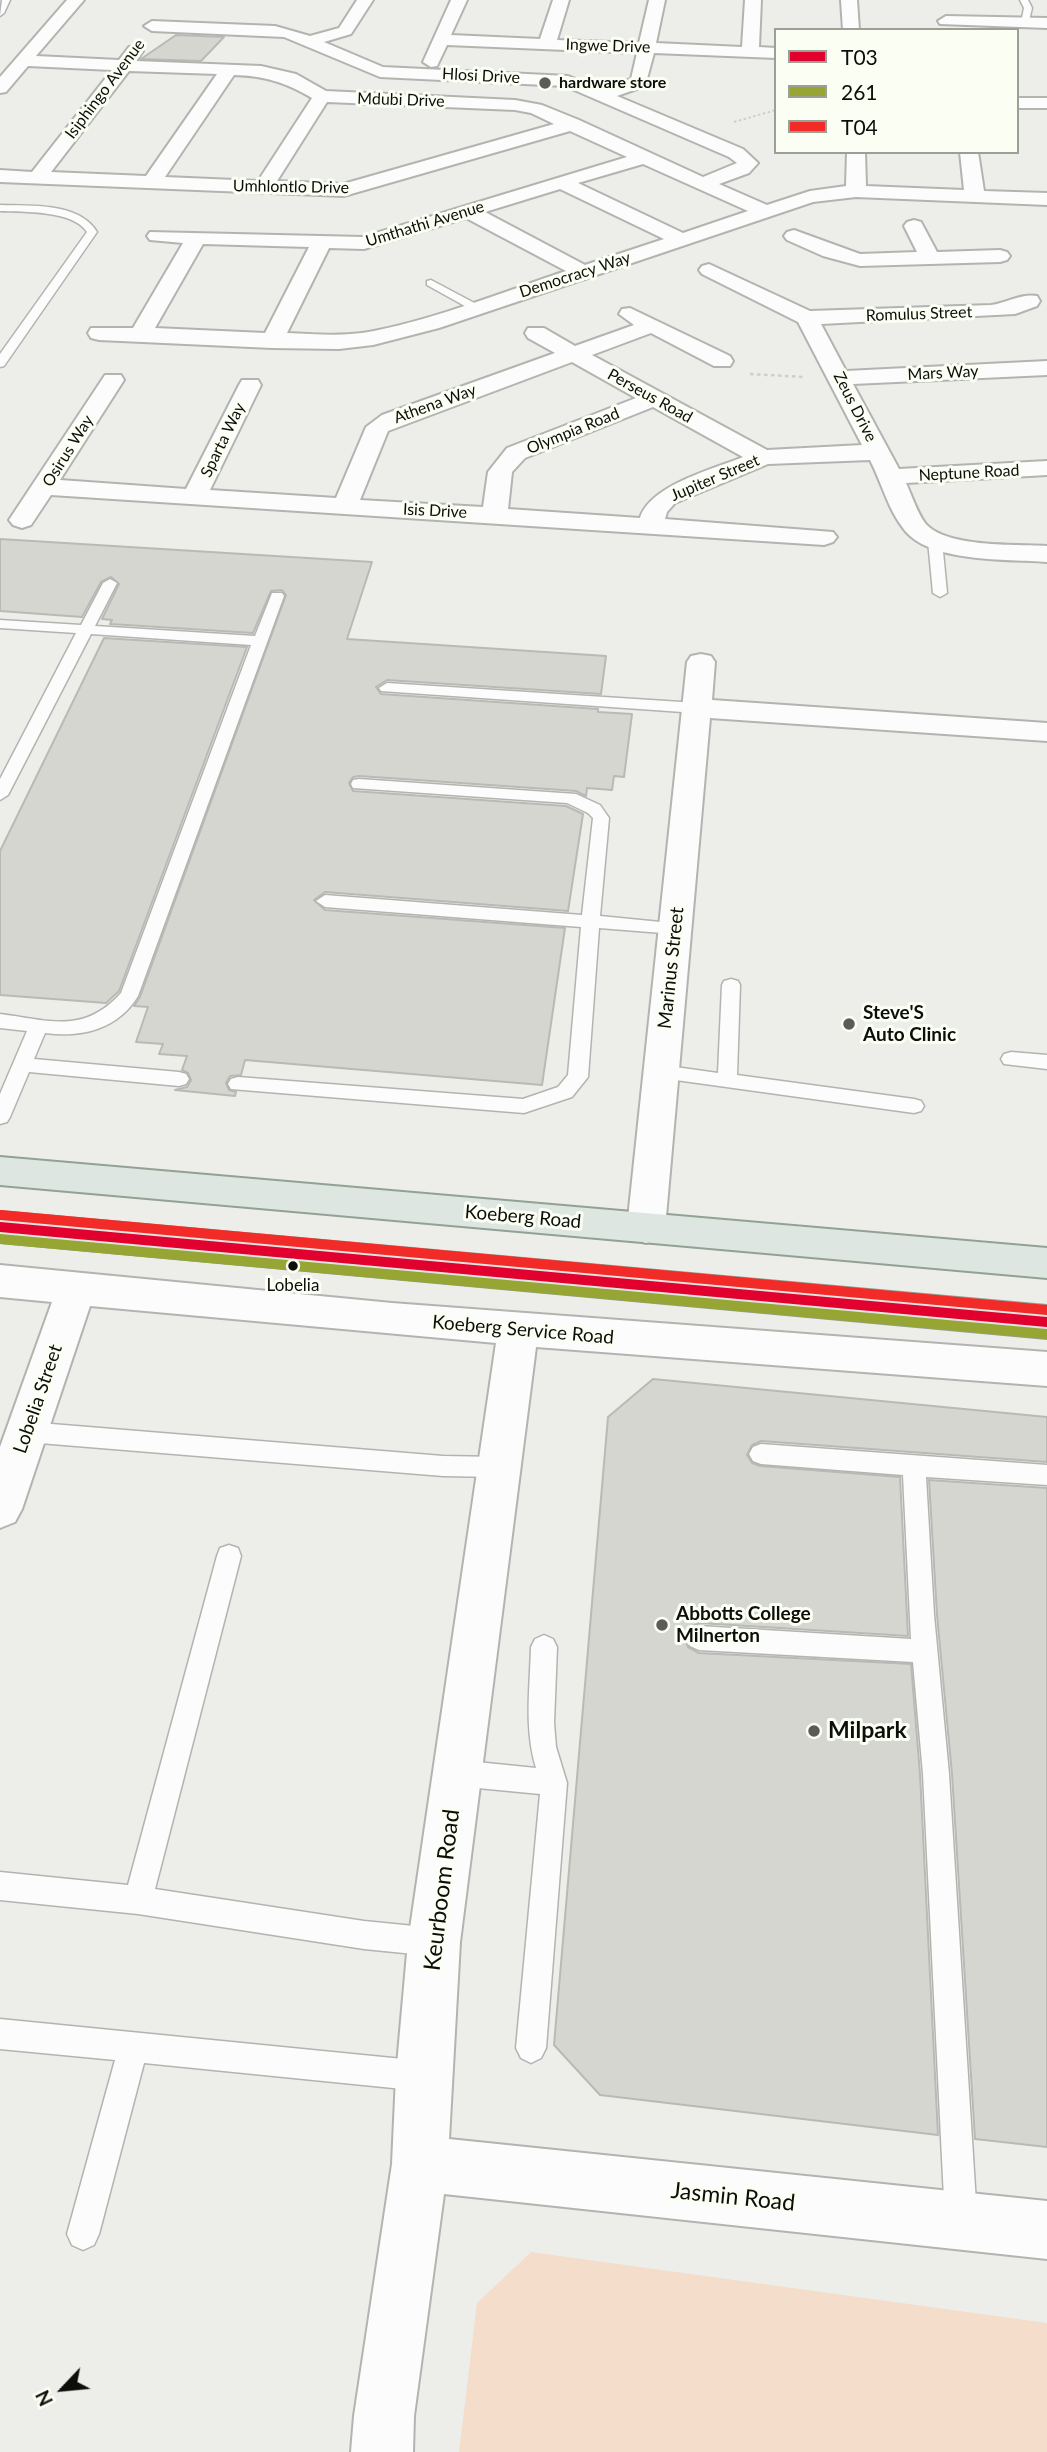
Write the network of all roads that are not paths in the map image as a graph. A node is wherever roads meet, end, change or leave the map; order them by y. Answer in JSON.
{"nodes":[{"id":1,"x":6,"y":0,"type":"edge"},
{"id":2,"x":76,"y":0,"type":"edge"},
{"id":3,"x":365,"y":0,"type":"edge"},
{"id":4,"x":459,"y":0,"type":"edge"},
{"id":5,"x":561,"y":0,"type":"edge"},
{"id":6,"x":657,"y":0,"type":"edge"},
{"id":7,"x":753,"y":0,"type":"edge"},
{"id":8,"x":849,"y":0,"type":"edge"},
{"id":9,"x":1024,"y":0,"type":"edge"},
{"id":10,"x":940,"y":2,"type":"dead end"},
{"id":11,"x":164,"y":10,"type":"dead end"},
{"id":12,"x":0,"y":13,"type":"edge"},
{"id":13,"x":1025,"y":23,"type":"junction"},
{"id":14,"x":1047,"y":23,"type":"edge"},
{"id":15,"x":946,"y":25,"type":"edge"},
{"id":16,"x":152,"y":26,"type":"junction"},
{"id":17,"x":851,"y":28,"type":"edge"},
{"id":18,"x":440,"y":40,"type":"junction"},
{"id":19,"x":308,"y":42,"type":"junction"},
{"id":20,"x":547,"y":44,"type":"junction"},
{"id":21,"x":646,"y":48,"type":"junction"},
{"id":22,"x":750,"y":52,"type":"junction"},
{"id":23,"x":774,"y":53,"type":"edge"},
{"id":24,"x":23,"y":61,"type":"junction"},
{"id":25,"x":124,"y":66,"type":"junction"},
{"id":26,"x":229,"y":69,"type":"junction"},
{"id":27,"x":426,"y":74,"type":"junction"},
{"id":28,"x":0,"y":88,"type":"edge"},
{"id":29,"x":602,"y":94,"type":"junction"},
{"id":30,"x":322,"y":96,"type":"junction"},
{"id":31,"x":1019,"y":103,"type":"edge"},
{"id":32,"x":1047,"y":103,"type":"edge"},
{"id":33,"x":573,"y":124,"type":"junction"},
{"id":34,"x":426,"y":144,"type":"dead end"},
{"id":35,"x":856,"y":154,"type":"edge"},
{"id":36,"x":969,"y":154,"type":"edge"},
{"id":37,"x":645,"y":157,"type":"junction"},
{"id":38,"x":455,"y":158,"type":"junction"},
{"id":39,"x":0,"y":176,"type":"edge"},
{"id":40,"x":38,"y":177,"type":"junction"},
{"id":41,"x":152,"y":183,"type":"junction"},
{"id":42,"x":562,"y":183,"type":"junction"},
{"id":43,"x":703,"y":183,"type":"junction"},
{"id":44,"x":262,"y":188,"type":"junction"},
{"id":45,"x":856,"y":191,"type":"junction"},
{"id":46,"x":975,"y":197,"type":"junction"},
{"id":47,"x":1047,"y":199,"type":"edge"},
{"id":48,"x":0,"y":208,"type":"edge"},
{"id":49,"x":467,"y":211,"type":"junction"},
{"id":50,"x":764,"y":211,"type":"junction"},
{"id":51,"x":915,"y":226,"type":"dead end"},
{"id":52,"x":157,"y":236,"type":"dead end"},
{"id":53,"x":794,"y":236,"type":"dead end"},
{"id":54,"x":987,"y":236,"type":"dead end"},
{"id":55,"x":196,"y":238,"type":"junction"},
{"id":56,"x":680,"y":239,"type":"junction"},
{"id":57,"x":321,"y":243,"type":"junction"},
{"id":58,"x":1000,"y":256,"type":"junction"},
{"id":59,"x":930,"y":258,"type":"junction"},
{"id":60,"x":709,"y":270,"type":"dead end"},
{"id":61,"x":583,"y":272,"type":"junction"},
{"id":62,"x":431,"y":283,"type":"dead end"},
{"id":63,"x":1029,"y":285,"type":"edge"},
{"id":64,"x":476,"y":308,"type":"junction"},
{"id":65,"x":626,"y":312,"type":"dead end"},
{"id":66,"x":807,"y":318,"type":"junction"},
{"id":67,"x":1044,"y":318,"type":"dead end"},
{"id":68,"x":651,"y":326,"type":"junction"},
{"id":69,"x":99,"y":333,"type":"dead end"},
{"id":70,"x":536,"y":333,"type":"dead end"},
{"id":71,"x":140,"y":335,"type":"junction"},
{"id":72,"x":272,"y":341,"type":"junction"},
{"id":73,"x":573,"y":354,"type":"junction"},
{"id":74,"x":722,"y":361,"type":"road end"},
{"id":75,"x":0,"y":363,"type":"edge"},
{"id":76,"x":1047,"y":368,"type":"edge"},
{"id":77,"x":840,"y":378,"type":"junction"},
{"id":78,"x":113,"y":380,"type":"dead end"},
{"id":79,"x":250,"y":385,"type":"dead end"},
{"id":80,"x":654,"y":399,"type":"junction"},
{"id":81,"x":878,"y":452,"type":"junction"},
{"id":82,"x":764,"y":457,"type":"junction"},
{"id":83,"x":1047,"y":468,"type":"edge"},
{"id":84,"x":891,"y":477,"type":"junction"},
{"id":85,"x":46,"y":487,"type":"junction"},
{"id":86,"x":195,"y":496,"type":"junction"},
{"id":87,"x":345,"y":506,"type":"junction"},
{"id":88,"x":495,"y":514,"type":"junction"},
{"id":89,"x":22,"y":520,"type":"dead end"},
{"id":90,"x":651,"y":524,"type":"junction"},
{"id":91,"x":824,"y":537,"type":"dead end"},
{"id":92,"x":935,"y":541,"type":"junction"},
{"id":93,"x":1047,"y":554,"type":"edge"},
{"id":94,"x":110,"y":583,"type":"dead end"},
{"id":95,"x":940,"y":593,"type":"dead end"},
{"id":96,"x":278,"y":596,"type":"dead end"},
{"id":97,"x":0,"y":624,"type":"edge"},
{"id":98,"x":87,"y":629,"type":"junction"},
{"id":99,"x":260,"y":641,"type":"junction"},
{"id":100,"x":701,"y":662,"type":"dead end"},
{"id":101,"x":387,"y":688,"type":"dead end"},
{"id":102,"x":697,"y":708,"type":"junction"},
{"id":103,"x":1047,"y":732,"type":"edge"},
{"id":104,"x":359,"y":784,"type":"dead end"},
{"id":105,"x":0,"y":795,"type":"edge"},
{"id":106,"x":325,"y":901,"type":"dead end"},
{"id":107,"x":590,"y":922,"type":"junction"},
{"id":108,"x":675,"y":928,"type":"junction"},
{"id":109,"x":731,"y":985,"type":"dead end"},
{"id":110,"x":0,"y":1021,"type":"edge"},
{"id":111,"x":39,"y":1025,"type":"junction"},
{"id":112,"x":1011,"y":1059,"type":"dead end"},
{"id":113,"x":1047,"y":1062,"type":"edge"},
{"id":114,"x":22,"y":1065,"type":"junction"},
{"id":115,"x":661,"y":1072,"type":"junction"},
{"id":116,"x":179,"y":1079,"type":"dead end"},
{"id":117,"x":727,"y":1080,"type":"junction"},
{"id":118,"x":239,"y":1084,"type":"dead end"},
{"id":119,"x":914,"y":1106,"type":"dead end"},
{"id":120,"x":0,"y":1117,"type":"edge"},
{"id":121,"x":0,"y":1171,"type":"edge"},
{"id":122,"x":0,"y":1227,"type":"edge"},
{"id":123,"x":646,"y":1228,"type":"junction"},
{"id":124,"x":1047,"y":1263,"type":"edge"},
{"id":125,"x":0,"y":1281,"type":"edge"},
{"id":126,"x":76,"y":1289,"type":"junction"},
{"id":127,"x":1047,"y":1322,"type":"edge"},
{"id":128,"x":518,"y":1330,"type":"junction"},
{"id":129,"x":1047,"y":1369,"type":"edge"},
{"id":130,"x":27,"y":1432,"type":"junction"},
{"id":131,"x":761,"y":1454,"type":"dead end"},
{"id":132,"x":914,"y":1466,"type":"junction"},
{"id":133,"x":498,"y":1467,"type":"junction"},
{"id":134,"x":1047,"y":1475,"type":"edge"},
{"id":135,"x":0,"y":1509,"type":"edge"},
{"id":136,"x":229,"y":1556,"type":"dead end"},
{"id":137,"x":699,"y":1639,"type":"dead end"},
{"id":138,"x":544,"y":1647,"type":"dead end"},
{"id":139,"x":924,"y":1651,"type":"junction"},
{"id":140,"x":457,"y":1773,"type":"junction"},
{"id":141,"x":554,"y":1783,"type":"junction"},
{"id":142,"x":0,"y":1886,"type":"edge"},
{"id":143,"x":138,"y":1900,"type":"junction"},
{"id":144,"x":434,"y":1942,"type":"junction"},
{"id":145,"x":0,"y":2034,"type":"edge"},
{"id":146,"x":133,"y":2048,"type":"junction"},
{"id":147,"x":531,"y":2048,"type":"dead end"},
{"id":148,"x":423,"y":2076,"type":"junction"},
{"id":149,"x":420,"y":2164,"type":"junction"},
{"id":150,"x":961,"y":2221,"type":"junction"},
{"id":151,"x":1047,"y":2230,"type":"edge"},
{"id":152,"x":83,"y":2234,"type":"dead end"},
{"id":153,"x":382,"y":2452,"type":"edge"}],
"edges":[{"from":1,"to":12,"type":"lane"},
{"from":2,"to":24,"type":"street"},
{"from":3,"to":19,"type":"street"},
{"from":4,"to":18,"type":"street"},
{"from":5,"to":20,"type":"street"},
{"from":6,"to":21,"type":"street"},
{"from":7,"to":22,"type":"street"},
{"from":8,"to":17,"type":"street"},
{"from":9,"to":13,"type":"lane"},
{"from":10,"to":15,"type":"street"},
{"from":11,"to":16,"type":"street","name":"Isiphingo Avenue"},
{"from":13,"to":14,"type":"street"},
{"from":13,"to":15,"type":"street"},
{"from":16,"to":19,"type":"street","name":"Hlosi Drive"},
{"from":16,"to":25,"type":"street","name":"Isiphingo Avenue"},
{"from":18,"to":20,"type":"street","name":"Ingwe Drive"},
{"from":18,"to":27,"type":"street"},
{"from":19,"to":27,"type":"street","name":"Hlosi Drive"},
{"from":20,"to":21,"type":"street","name":"Ingwe Drive"},
{"from":21,"to":22,"type":"street","name":"Ingwe Drive"},
{"from":21,"to":29,"type":"street"},
{"from":22,"to":23,"type":"street","name":"Ingwe Drive"},
{"from":24,"to":25,"type":"street","name":"Mdubi Drive"},
{"from":24,"to":28,"type":"street"},
{"from":25,"to":26,"type":"street","name":"Mdubi Drive"},
{"from":25,"to":40,"type":"street","name":"Isiphingo Avenue"},
{"from":26,"to":30,"type":"street","name":"Mdubi Drive"},
{"from":26,"to":41,"type":"street"},
{"from":27,"to":29,"type":"street","name":"Hlosi Drive"},
{"from":29,"to":43,"type":"street","name":"Hlosi Drive"},
{"from":30,"to":33,"type":"street","name":"Mdubi Drive"},
{"from":30,"to":44,"type":"street"},
{"from":31,"to":32,"type":"street"},
{"from":33,"to":37,"type":"street","name":"Mdubi Drive"},
{"from":33,"to":38,"type":"street","name":"Umhlontlo Drive"},
{"from":34,"to":38,"type":"street"},
{"from":35,"to":45,"type":"street"},
{"from":36,"to":46,"type":"street"},
{"from":37,"to":42,"type":"street","name":"Umthathi Avenue"},
{"from":37,"to":43,"type":"street","name":"Mdubi Drive"},
{"from":38,"to":44,"type":"street","name":"Umhlontlo Drive"},
{"from":39,"to":40,"type":"street","name":"Umhlontlo Drive"},
{"from":40,"to":41,"type":"street","name":"Umhlontlo Drive"},
{"from":41,"to":44,"type":"street","name":"Umhlontlo Drive"},
{"from":42,"to":49,"type":"street","name":"Umthathi Avenue"},
{"from":42,"to":56,"type":"street"},
{"from":43,"to":50,"type":"street","name":"Mdubi Drive"},
{"from":45,"to":46,"type":"street","name":"Democracy Way"},
{"from":45,"to":50,"type":"street","name":"Democracy Way"},
{"from":46,"to":47,"type":"street","name":"Democracy Way"},
{"from":48,"to":75,"type":"lane"},
{"from":49,"to":57,"type":"street","name":"Umthathi Avenue"},
{"from":49,"to":61,"type":"street"},
{"from":50,"to":56,"type":"street","name":"Democracy Way"},
{"from":51,"to":59,"type":"street"},
{"from":52,"to":55,"type":"street","name":"Umthathi Avenue"},
{"from":53,"to":59,"type":"street"},
{"from":54,"to":58,"type":"street"},
{"from":55,"to":57,"type":"street","name":"Umthathi Avenue"},
{"from":55,"to":71,"type":"street"},
{"from":56,"to":61,"type":"street","name":"Democracy Way"},
{"from":57,"to":72,"type":"street"},
{"from":58,"to":59,"type":"street"},
{"from":58,"to":63,"type":"street"},
{"from":60,"to":66,"type":"street"},
{"from":61,"to":64,"type":"street","name":"Democracy Way"},
{"from":62,"to":64,"type":"lane"},
{"from":63,"to":66,"type":"street","name":"Romulus Street"},
{"from":63,"to":67,"type":"street"},
{"from":64,"to":72,"type":"street","name":"Democracy Way"},
{"from":65,"to":68,"type":"street"},
{"from":66,"to":77,"type":"street","name":"Zeus Drive"},
{"from":68,"to":73,"type":"street","name":"Athena Way"},
{"from":68,"to":74,"type":"street"},
{"from":69,"to":71,"type":"street","name":"Democracy Way"},
{"from":70,"to":73,"type":"street","name":"Perseus Road"},
{"from":71,"to":72,"type":"street","name":"Democracy Way"},
{"from":73,"to":80,"type":"street","name":"Perseus Road"},
{"from":73,"to":87,"type":"street","name":"Athena Way"},
{"from":76,"to":77,"type":"street","name":"Mars Way"},
{"from":77,"to":81,"type":"street","name":"Zeus Drive"},
{"from":78,"to":85,"type":"street","name":"Osirus Way"},
{"from":79,"to":86,"type":"street","name":"Sparta Way"},
{"from":80,"to":82,"type":"street","name":"Perseus Road"},
{"from":80,"to":88,"type":"street","name":"Olympia Road"},
{"from":81,"to":82,"type":"street","name":"Jupiter Street"},
{"from":81,"to":84,"type":"street","name":"Zeus Drive"},
{"from":82,"to":90,"type":"street","name":"Jupiter Street"},
{"from":83,"to":84,"type":"street","name":"Neptune Road"},
{"from":84,"to":92,"type":"street","name":"Zeus Drive"},
{"from":85,"to":86,"type":"street","name":"Isis Drive"},
{"from":85,"to":89,"type":"street","name":"Osirus Way"},
{"from":86,"to":87,"type":"street","name":"Isis Drive"},
{"from":87,"to":88,"type":"street","name":"Isis Drive"},
{"from":88,"to":90,"type":"street","name":"Isis Drive"},
{"from":90,"to":91,"type":"street","name":"Isis Drive"},
{"from":92,"to":93,"type":"street"},
{"from":92,"to":95,"type":"lane"},
{"from":94,"to":98,"type":"lane"},
{"from":96,"to":99,"type":"lane"},
{"from":97,"to":98,"type":"lane"},
{"from":98,"to":99,"type":"lane"},
{"from":98,"to":105,"type":"lane"},
{"from":99,"to":111,"type":"lane"},
{"from":100,"to":102,"type":"street","name":"Marinus Street"},
{"from":101,"to":102,"type":"lane"},
{"from":102,"to":103,"type":"street"},
{"from":102,"to":108,"type":"street","name":"Marinus Street"},
{"from":104,"to":107,"type":"lane"},
{"from":106,"to":107,"type":"lane"},
{"from":107,"to":108,"type":"lane"},
{"from":107,"to":118,"type":"lane"},
{"from":108,"to":115,"type":"street","name":"Marinus Street"},
{"from":109,"to":117,"type":"lane"},
{"from":110,"to":111,"type":"lane"},
{"from":111,"to":114,"type":"lane"},
{"from":112,"to":113,"type":"lane"},
{"from":114,"to":116,"type":"lane"},
{"from":114,"to":120,"type":"lane"},
{"from":115,"to":117,"type":"lane"},
{"from":115,"to":123,"type":"street","name":"Marinus Street"},
{"from":117,"to":119,"type":"lane"},
{"from":121,"to":123,"type":"main road","name":"Koeberg Road"},
{"from":122,"to":127,"type":"main road"},
{"from":123,"to":124,"type":"main road","name":"Koeberg Road"},
{"from":125,"to":126,"type":"street","name":"Koeberg Service Road"},
{"from":126,"to":128,"type":"street","name":"Koeberg Service Road"},
{"from":126,"to":130,"type":"street","name":"Lobelia Street"},
{"from":128,"to":129,"type":"street","name":"Koeberg Service Road"},
{"from":128,"to":133,"type":"street","name":"Keurboom Road"},
{"from":130,"to":133,"type":"lane"},
{"from":130,"to":135,"type":"street","name":"Lobelia Street"},
{"from":131,"to":132,"type":"lane"},
{"from":132,"to":134,"type":"lane"},
{"from":132,"to":139,"type":"lane"},
{"from":133,"to":140,"type":"street","name":"Keurboom Road"},
{"from":136,"to":143,"type":"lane"},
{"from":137,"to":139,"type":"lane"},
{"from":138,"to":141,"type":"lane"},
{"from":139,"to":150,"type":"lane"},
{"from":140,"to":141,"type":"lane"},
{"from":140,"to":144,"type":"street","name":"Keurboom Road"},
{"from":141,"to":147,"type":"lane"},
{"from":142,"to":143,"type":"lane"},
{"from":143,"to":144,"type":"lane"},
{"from":144,"to":148,"type":"street","name":"Keurboom Road"},
{"from":145,"to":146,"type":"lane"},
{"from":146,"to":148,"type":"lane"},
{"from":146,"to":152,"type":"lane"},
{"from":148,"to":149,"type":"street","name":"Keurboom Road"},
{"from":149,"to":150,"type":"street","name":"Jasmin Road"},
{"from":149,"to":153,"type":"street","name":"Keurboom Road"},
{"from":150,"to":151,"type":"street","name":"Jasmin Road"}]}
